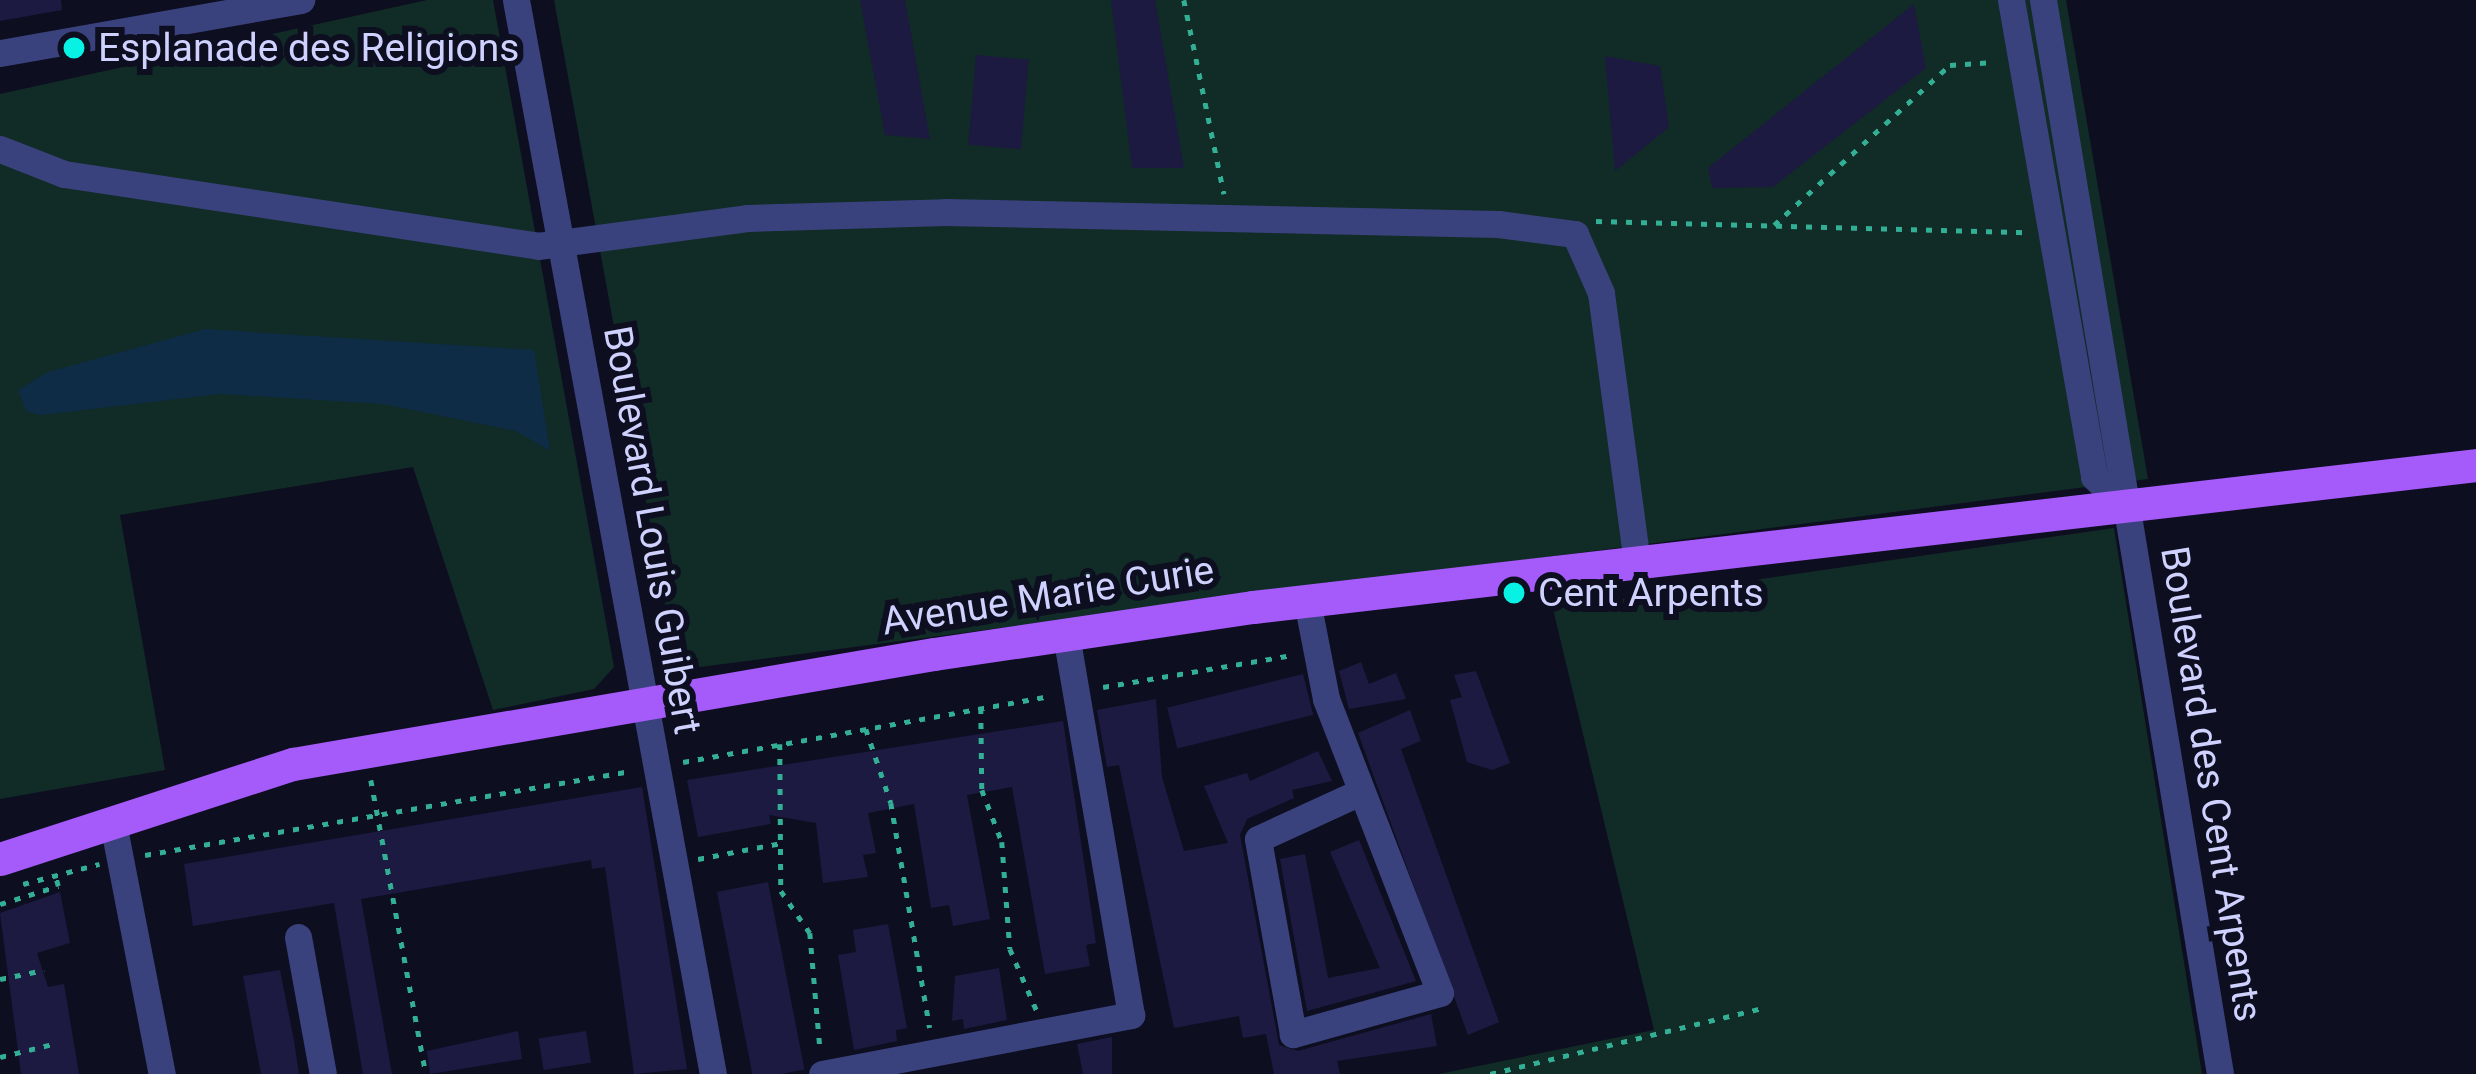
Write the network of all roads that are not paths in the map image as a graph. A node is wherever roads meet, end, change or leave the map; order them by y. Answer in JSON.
{"nodes":[{"id":1,"x":301,"y":0,"type":"edge"},
{"id":2,"x":516,"y":0,"type":"edge"},
{"id":3,"x":2011,"y":0,"type":"edge"},
{"id":4,"x":2043,"y":0,"type":"edge"},
{"id":5,"x":0,"y":53,"type":"edge"},
{"id":6,"x":0,"y":149,"type":"edge"},
{"id":7,"x":1596,"y":221,"type":"road end"},
{"id":8,"x":560,"y":242,"type":"junction"},
{"id":9,"x":1582,"y":250,"type":"junction"},
{"id":10,"x":2476,"y":465,"type":"edge"},
{"id":11,"x":2125,"y":506,"type":"junction"},
{"id":12,"x":1637,"y":562,"type":"junction"},
{"id":13,"x":1307,"y":601,"type":"junction"},
{"id":14,"x":1066,"y":635,"type":"junction"},
{"id":15,"x":644,"y":702,"type":"junction"},
{"id":16,"x":1360,"y":792,"type":"junction"},
{"id":17,"x":113,"y":823,"type":"junction"},
{"id":18,"x":0,"y":859,"type":"edge"},
{"id":19,"x":298,"y":937,"type":"dead end"},
{"id":20,"x":162,"y":1074,"type":"edge"},
{"id":21,"x":323,"y":1074,"type":"edge"},
{"id":22,"x":712,"y":1074,"type":"edge"},
{"id":23,"x":823,"y":1074,"type":"edge"},
{"id":24,"x":2220,"y":1074,"type":"edge"}],
"edges":[{"from":1,"to":5,"type":"street"},
{"from":2,"to":8,"type":"street","name":"Boulevard Louis Guibert"},
{"from":3,"to":11,"type":"street","name":"Boulevard des Cent Arpents"},
{"from":4,"to":11,"type":"street","name":"Boulevard des Cent Arpents"},
{"from":6,"to":8,"type":"street"},
{"from":7,"to":9,"type":"street"},
{"from":8,"to":9,"type":"street"},
{"from":8,"to":15,"type":"street","name":"Boulevard Louis Guibert"},
{"from":9,"to":12,"type":"street"},
{"from":10,"to":11,"type":"main road","name":"Avenue Marie Curie"},
{"from":11,"to":12,"type":"main road","name":"Avenue Marie Curie"},
{"from":11,"to":24,"type":"street","name":"Boulevard des Cent Arpents"},
{"from":12,"to":13,"type":"main road","name":"Avenue Marie Curie"},
{"from":13,"to":14,"type":"main road","name":"Avenue Marie Curie"},
{"from":13,"to":16,"type":"street"},
{"from":14,"to":15,"type":"main road","name":"Avenue Marie Curie"},
{"from":14,"to":23,"type":"street"},
{"from":15,"to":17,"type":"main road","name":"Avenue Marie Curie"},
{"from":15,"to":22,"type":"street","name":"Boulevard Louis Guibert"},
{"from":16,"to":16,"type":"street"},
{"from":17,"to":18,"type":"main road","name":"Avenue Marie Curie"},
{"from":17,"to":20,"type":"street"},
{"from":19,"to":21,"type":"street"}]}
